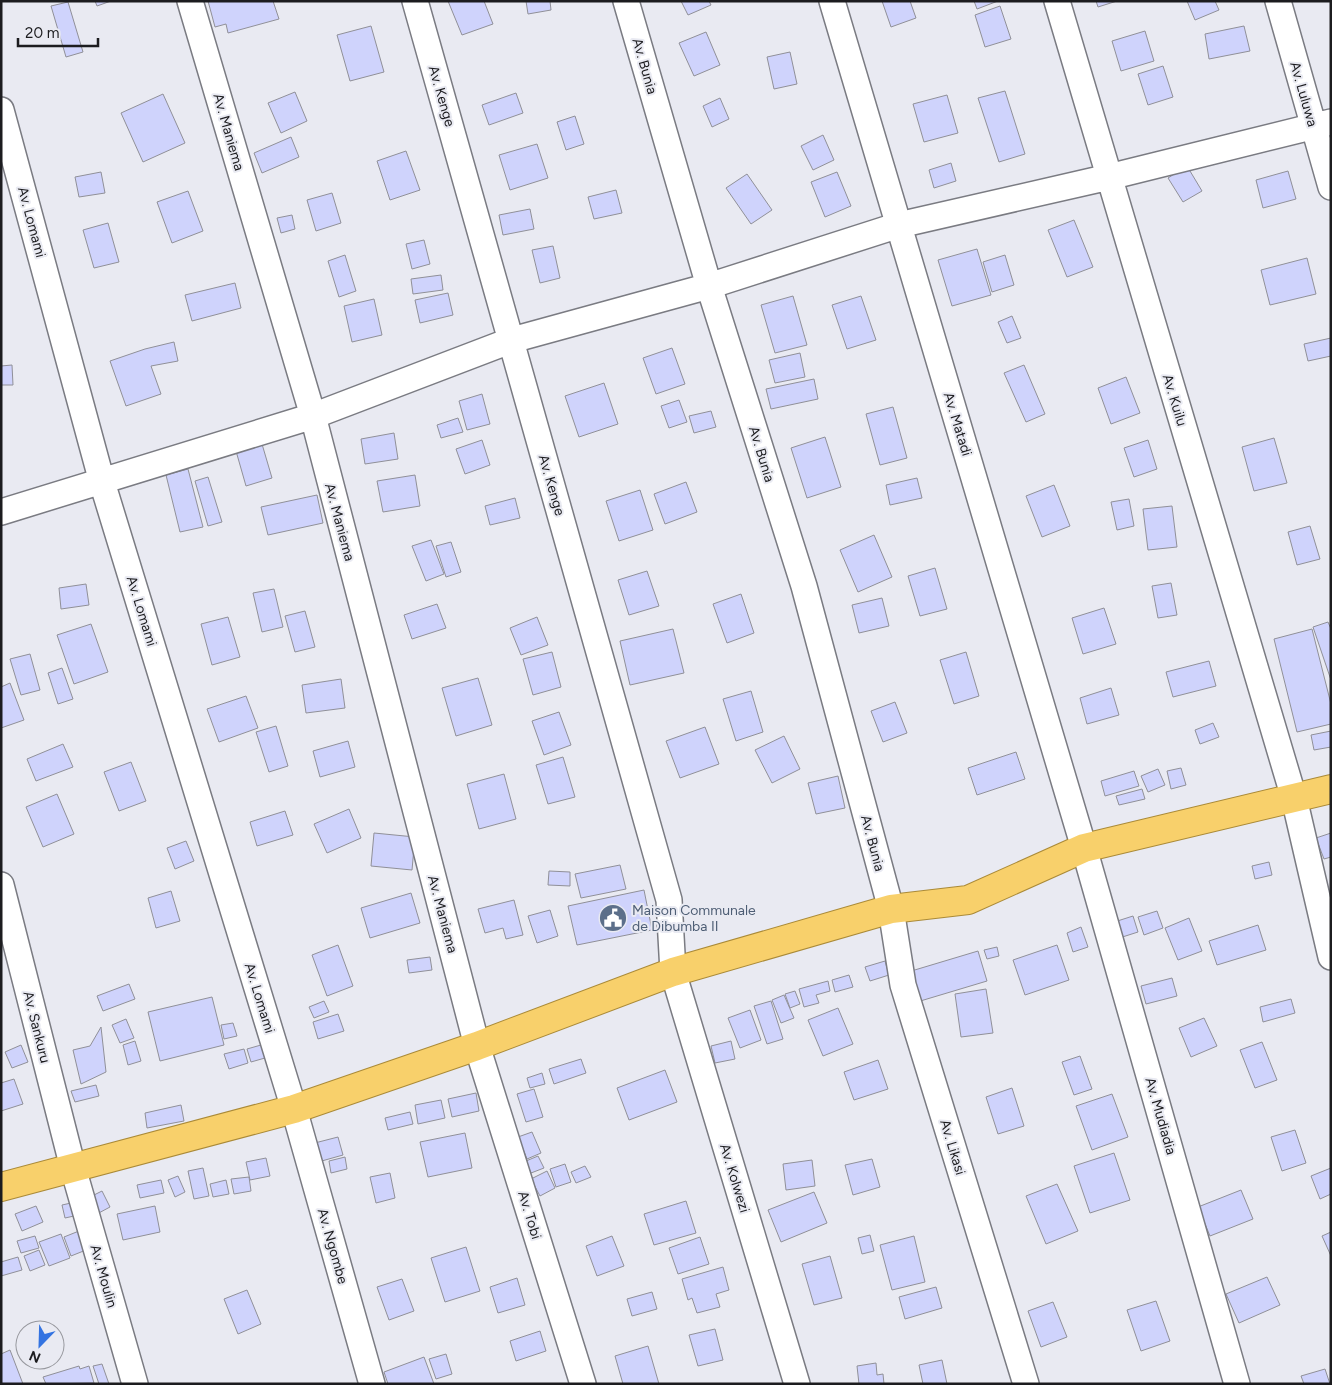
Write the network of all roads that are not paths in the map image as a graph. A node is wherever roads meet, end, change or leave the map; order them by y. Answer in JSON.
{"nodes":[{"id":1,"x":190,"y":1,"type":"edge"},
{"id":2,"x":415,"y":1,"type":"edge"},
{"id":3,"x":626,"y":1,"type":"edge"},
{"id":4,"x":832,"y":1,"type":"edge"},
{"id":5,"x":1057,"y":1,"type":"edge"},
{"id":6,"x":1278,"y":1,"type":"edge"},
{"id":7,"x":1,"y":110,"type":"edge"},
{"id":8,"x":1322,"y":124,"type":"edge"},
{"id":9,"x":1109,"y":177,"type":"junction"},
{"id":10,"x":1331,"y":187,"type":"edge"},
{"id":11,"x":899,"y":225,"type":"junction"},
{"id":12,"x":710,"y":286,"type":"junction"},
{"id":13,"x":512,"y":340,"type":"junction"},
{"id":14,"x":312,"y":416,"type":"junction"},
{"id":15,"x":102,"y":482,"type":"junction"},
{"id":16,"x":1,"y":512,"type":"edge"},
{"id":17,"x":1331,"y":789,"type":"edge"},
{"id":18,"x":1294,"y":798,"type":"junction"},
{"id":19,"x":1084,"y":848,"type":"junction"},
{"id":20,"x":1,"y":885,"type":"edge"},
{"id":21,"x":891,"y":909,"type":"junction"},
{"id":22,"x":1331,"y":958,"type":"edge"},
{"id":23,"x":673,"y":972,"type":"junction"},
{"id":24,"x":477,"y":1046,"type":"junction"},
{"id":25,"x":294,"y":1109,"type":"junction"},
{"id":26,"x":73,"y":1168,"type":"junction"},
{"id":27,"x":1,"y":1187,"type":"edge"},
{"id":28,"x":135,"y":1384,"type":"edge"},
{"id":29,"x":372,"y":1384,"type":"edge"},
{"id":30,"x":583,"y":1384,"type":"edge"},
{"id":31,"x":797,"y":1384,"type":"edge"},
{"id":32,"x":1026,"y":1384,"type":"edge"},
{"id":33,"x":1237,"y":1384,"type":"edge"}],
"edges":[{"from":1,"to":14,"type":"street","name":"Av. Maniema"},
{"from":2,"to":13,"type":"street","name":"Av. Kenge"},
{"from":3,"to":12,"type":"street","name":"Av. Bunia"},
{"from":4,"to":11,"type":"street","name":"Av. Matadi"},
{"from":5,"to":9,"type":"street","name":"Av. Kuilu"},
{"from":6,"to":8,"type":"street","name":"Av. Luluwa"},
{"from":7,"to":15,"type":"street","name":"Av. Lomami"},
{"from":8,"to":9,"type":"street"},
{"from":8,"to":10,"type":"street","name":"Av. Luluwa"},
{"from":9,"to":11,"type":"street"},
{"from":9,"to":18,"type":"street","name":"Av. Kuilu"},
{"from":11,"to":12,"type":"street"},
{"from":11,"to":19,"type":"street","name":"Av. Matadi"},
{"from":12,"to":13,"type":"street"},
{"from":12,"to":21,"type":"street","name":"Av. Bunia"},
{"from":13,"to":14,"type":"street"},
{"from":13,"to":23,"type":"street","name":"Av. Kenge"},
{"from":14,"to":15,"type":"street"},
{"from":14,"to":24,"type":"street","name":"Av. Maniema"},
{"from":15,"to":16,"type":"street"},
{"from":15,"to":25,"type":"street","name":"Av. Lomami"},
{"from":17,"to":18,"type":"highway"},
{"from":18,"to":19,"type":"highway"},
{"from":18,"to":22,"type":"street","name":"Av. Kuilu"},
{"from":19,"to":21,"type":"highway"},
{"from":19,"to":33,"type":"street","name":"Av. Mudiadia"},
{"from":20,"to":26,"type":"street","name":"Av. Sankuru"},
{"from":21,"to":23,"type":"highway"},
{"from":21,"to":32,"type":"street","name":"Av. Likasi"},
{"from":23,"to":24,"type":"highway"},
{"from":23,"to":31,"type":"street","name":"Av. Kolwezi"},
{"from":24,"to":25,"type":"highway"},
{"from":24,"to":30,"type":"street","name":"Av. Tobi"},
{"from":25,"to":26,"type":"highway"},
{"from":25,"to":29,"type":"street","name":"Av. Ngombe"},
{"from":26,"to":27,"type":"highway"},
{"from":26,"to":28,"type":"street","name":"Av. Moulin"}]}
